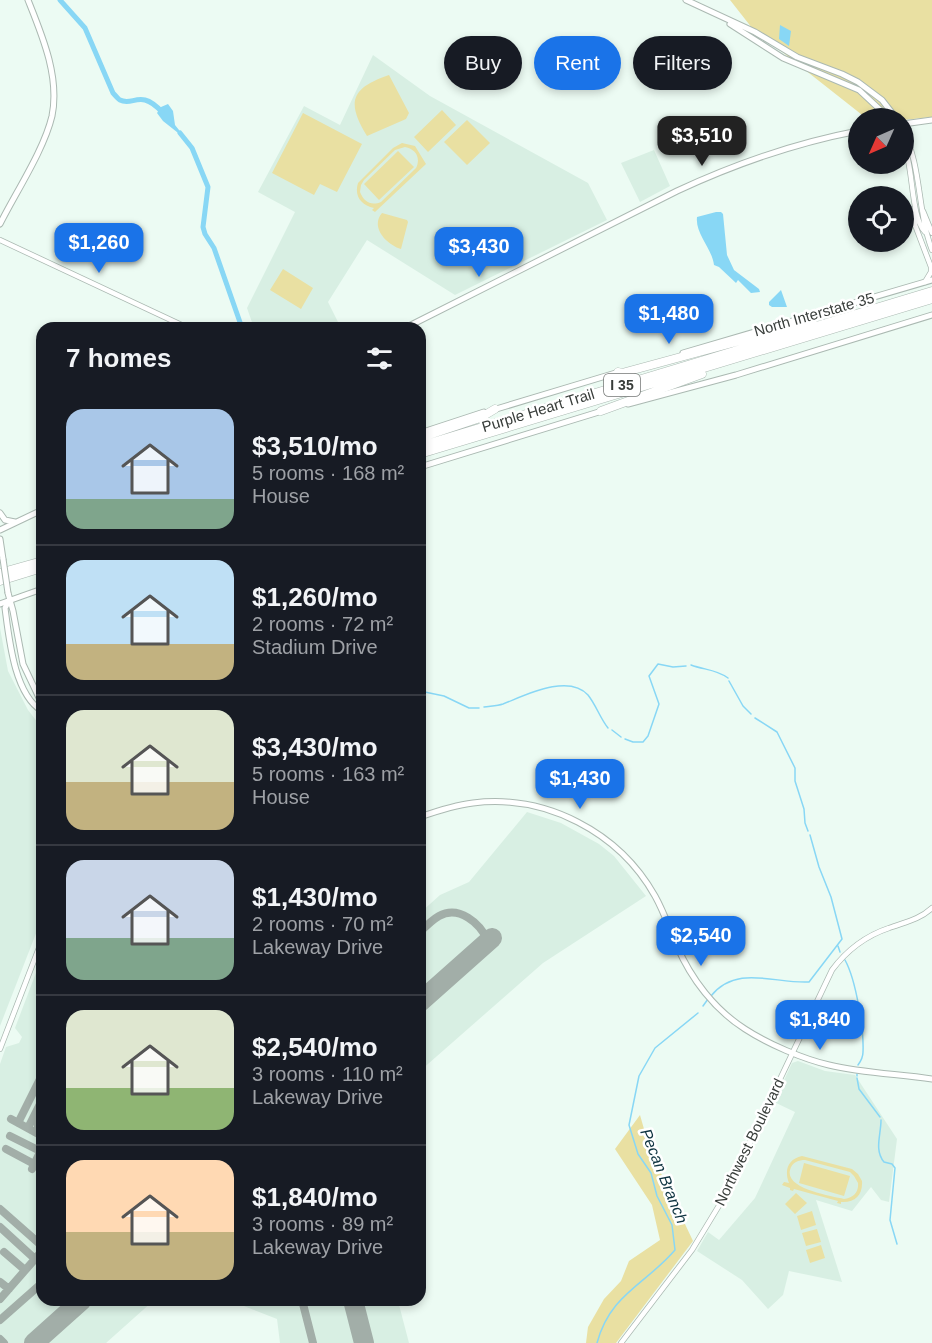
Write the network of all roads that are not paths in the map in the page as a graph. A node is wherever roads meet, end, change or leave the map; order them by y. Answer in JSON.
{"nodes":[{"id":1,"x":28,"y":0,"type":"edge"},
{"id":2,"x":686,"y":0,"type":"edge"},
{"id":3,"x":815,"y":68,"type":"junction"},
{"id":4,"x":878,"y":108,"type":"edge"},
{"id":5,"x":888,"y":108,"type":"edge"},
{"id":6,"x":932,"y":120,"type":"edge"},
{"id":7,"x":914,"y":122,"type":"edge"},
{"id":8,"x":848,"y":133,"type":"edge"},
{"id":9,"x":914,"y":156,"type":"edge"},
{"id":10,"x":913,"y":174,"type":"edge"},
{"id":11,"x":918,"y":202,"type":"junction"},
{"id":12,"x":0,"y":224,"type":"edge"},
{"id":13,"x":932,"y":233,"type":"edge"},
{"id":14,"x":0,"y":240,"type":"edge"},
{"id":15,"x":932,"y":250,"type":"edge"},
{"id":16,"x":932,"y":267,"type":"edge"},
{"id":17,"x":932,"y":280,"type":"edge"},
{"id":18,"x":924,"y":282,"type":"junction"},
{"id":19,"x":932,"y":291,"type":"edge"},
{"id":20,"x":932,"y":299,"type":"edge"},
{"id":21,"x":932,"y":315,"type":"edge"},
{"id":22,"x":175,"y":322,"type":"edge"},
{"id":23,"x":417,"y":322,"type":"edge"},
{"id":24,"x":823,"y":324,"type":"junction"},
{"id":25,"x":761,"y":351,"type":"junction"},
{"id":26,"x":618,"y":372,"type":"junction"},
{"id":27,"x":495,"y":409,"type":"junction"},
{"id":28,"x":601,"y":411,"type":"junction"},
{"id":29,"x":426,"y":431,"type":"edge"},
{"id":30,"x":426,"y":436,"type":"edge"},
{"id":31,"x":426,"y":444,"type":"edge"},
{"id":32,"x":426,"y":452,"type":"edge"},
{"id":33,"x":426,"y":465,"type":"edge"},
{"id":34,"x":0,"y":513,"type":"edge"},
{"id":35,"x":36,"y":513,"type":"edge"},
{"id":36,"x":16,"y":522,"type":"junction"},
{"id":37,"x":0,"y":530,"type":"edge"},
{"id":38,"x":0,"y":538,"type":"edge"},
{"id":39,"x":36,"y":563,"type":"edge"},
{"id":40,"x":36,"y":570,"type":"edge"},
{"id":41,"x":0,"y":573,"type":"edge"},
{"id":42,"x":36,"y":575,"type":"edge"},
{"id":43,"x":0,"y":582,"type":"edge"},
{"id":44,"x":36,"y":592,"type":"edge"},
{"id":45,"x":9,"y":601,"type":"junction"},
{"id":46,"x":0,"y":606,"type":"edge"},
{"id":47,"x":6,"y":613,"type":"junction"},
{"id":48,"x":36,"y":691,"type":"edge"},
{"id":49,"x":36,"y":708,"type":"edge"},
{"id":50,"x":426,"y":815,"type":"edge"},
{"id":51,"x":932,"y":908,"type":"edge"},
{"id":52,"x":36,"y":956,"type":"edge"},
{"id":53,"x":0,"y":1049,"type":"edge"},
{"id":54,"x":792,"y":1052,"type":"junction"},
{"id":55,"x":932,"y":1079,"type":"edge"},
{"id":56,"x":621,"y":1343,"type":"edge"}],
"edges":[{"from":1,"to":12,"type":"main road"},
{"from":2,"to":3,"type":"main road"},
{"from":3,"to":4,"type":"main road"},
{"from":3,"to":5,"type":"main road"},
{"from":6,"to":7,"type":"main road"},
{"from":8,"to":23,"type":"main road"},
{"from":9,"to":11,"type":"street"},
{"from":10,"to":11,"type":"street"},
{"from":11,"to":13,"type":"street"},
{"from":11,"to":15,"type":"street"},
{"from":11,"to":16,"type":"street"},
{"from":14,"to":22,"type":"street"},
{"from":16,"to":18,"type":"street"},
{"from":17,"to":18,"type":"main road","name":"North Interstate 35"},
{"from":18,"to":26,"type":"main road","name":"North Interstate 35"},
{"from":19,"to":24,"type":"highway","name":"Purple Heart Trail","number":"I 35"},
{"from":20,"to":25,"type":"highway","name":"Purple Heart Trail","number":"I 35"},
{"from":21,"to":28,"type":"main road"},
{"from":24,"to":26,"type":"highway"},
{"from":24,"to":31,"type":"highway","name":"Purple Heart Trail","number":"I 35"},
{"from":25,"to":28,"type":"highway"},
{"from":25,"to":32,"type":"highway","name":"Purple Heart Trail","number":"I 35"},
{"from":26,"to":27,"type":"main road","name":"North Interstate 35"},
{"from":27,"to":29,"type":"main road","name":"North Interstate 35"},
{"from":27,"to":30,"type":"highway"},
{"from":28,"to":33,"type":"main road"},
{"from":34,"to":36,"type":"main road"},
{"from":35,"to":36,"type":"main road"},
{"from":36,"to":37,"type":"main road"},
{"from":38,"to":45,"type":"main road","bridge":true},
{"from":39,"to":41,"type":"highway"},
{"from":40,"to":43,"type":"highway"},
{"from":42,"to":43,"type":"highway"},
{"from":44,"to":45,"type":"main road"},
{"from":45,"to":46,"type":"main road"},
{"from":45,"to":47,"type":"main road"},
{"from":45,"to":48,"type":"main road"},
{"from":46,"to":47,"type":"main road"},
{"from":47,"to":49,"type":"main road"},
{"from":50,"to":54,"type":"main road"},
{"from":51,"to":54,"type":"street","name":"Northwest Boulevard"},
{"from":52,"to":53,"type":"street"},
{"from":54,"to":55,"type":"main road"},
{"from":54,"to":56,"type":"street","name":"Northwest Boulevard"}]}
